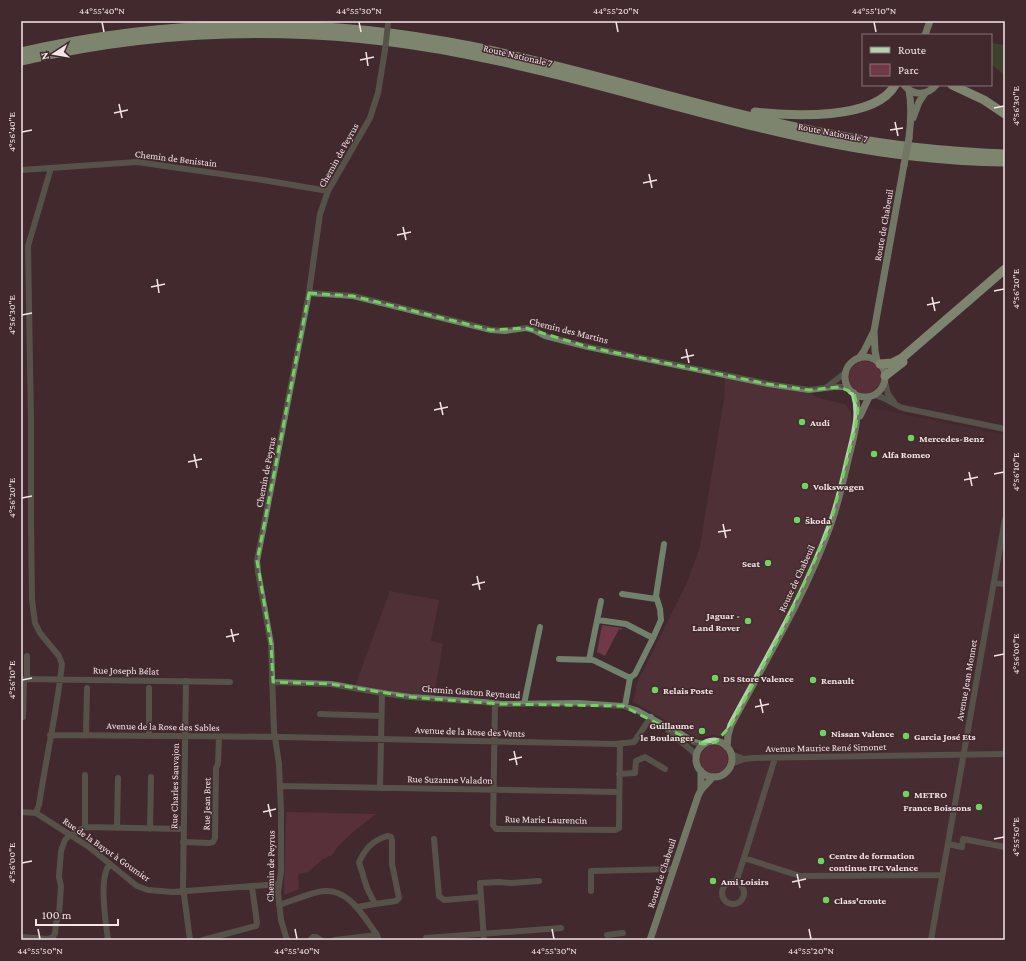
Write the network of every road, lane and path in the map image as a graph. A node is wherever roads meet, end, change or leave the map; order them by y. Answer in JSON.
{"nodes":[{"id":1,"x":388,"y":22,"type":"edge"},
{"id":2,"x":925,"y":34,"type":"edge"},
{"id":3,"x":930,"y":34,"type":"edge"},
{"id":4,"x":21,"y":52,"type":"edge"},
{"id":5,"x":21,"y":61,"type":"edge"},
{"id":6,"x":894,"y":86,"type":"edge"},
{"id":7,"x":935,"y":86,"type":"edge"},
{"id":8,"x":954,"y":86,"type":"edge"},
{"id":9,"x":906,"y":87,"type":"edge"},
{"id":10,"x":925,"y":93,"type":"junction"},
{"id":11,"x":722,"y":109,"type":"junction"},
{"id":12,"x":1005,"y":114,"type":"edge"},
{"id":13,"x":911,"y":122,"type":"junction"},
{"id":14,"x":1005,"y":154,"type":"edge"},
{"id":15,"x":991,"y":162,"type":"junction"},
{"id":16,"x":1005,"y":162,"type":"edge"},
{"id":17,"x":51,"y":168,"type":"junction"},
{"id":18,"x":1005,"y":168,"type":"edge"},
{"id":19,"x":21,"y":170,"type":"edge"},
{"id":20,"x":328,"y":191,"type":"junction"},
{"id":21,"x":1005,"y":269,"type":"edge"},
{"id":22,"x":1005,"y":274,"type":"edge"},
{"id":23,"x":309,"y":293,"type":"junction"},
{"id":24,"x":874,"y":331,"type":"junction"},
{"id":25,"x":859,"y":358,"type":"junction"},
{"id":26,"x":879,"y":362,"type":"junction"},
{"id":27,"x":845,"y":373,"type":"junction"},
{"id":28,"x":885,"y":379,"type":"junction"},
{"id":29,"x":824,"y":389,"type":"junction"},
{"id":30,"x":852,"y":391,"type":"junction"},
{"id":31,"x":871,"y":396,"type":"junction"},
{"id":32,"x":898,"y":406,"type":"junction"},
{"id":33,"x":1005,"y":429,"type":"edge"},
{"id":34,"x":855,"y":430,"type":"junction"},
{"id":35,"x":1005,"y":519,"type":"edge"},
{"id":36,"x":664,"y":544,"type":"dead end"},
{"id":37,"x":994,"y":583,"type":"junction"},
{"id":38,"x":1005,"y":584,"type":"edge"},
{"id":39,"x":622,"y":594,"type":"dead end"},
{"id":40,"x":656,"y":599,"type":"junction"},
{"id":41,"x":601,"y":601,"type":"dead end"},
{"id":42,"x":598,"y":620,"type":"junction"},
{"id":43,"x":540,"y":627,"type":"dead end"},
{"id":44,"x":653,"y":638,"type":"junction"},
{"id":45,"x":27,"y":656,"type":"dead end"},
{"id":46,"x":560,"y":660,"type":"dead end"},
{"id":47,"x":589,"y":660,"type":"junction"},
{"id":48,"x":630,"y":678,"type":"junction"},
{"id":49,"x":24,"y":679,"type":"edge"},
{"id":50,"x":60,"y":679,"type":"junction"},
{"id":51,"x":186,"y":681,"type":"junction"},
{"id":52,"x":230,"y":682,"type":"dead end"},
{"id":53,"x":273,"y":682,"type":"junction"},
{"id":54,"x":87,"y":688,"type":"dead end"},
{"id":55,"x":149,"y":688,"type":"dead end"},
{"id":56,"x":382,"y":693,"type":"junction"},
{"id":57,"x":495,"y":704,"type":"junction"},
{"id":58,"x":524,"y":704,"type":"junction"},
{"id":59,"x":625,"y":706,"type":"junction"},
{"id":60,"x":320,"y":714,"type":"dead end"},
{"id":61,"x":381,"y":716,"type":"junction"},
{"id":62,"x":23,"y":717,"type":"dead end"},
{"id":63,"x":650,"y":717,"type":"junction"},
{"id":64,"x":731,"y":725,"type":"junction"},
{"id":65,"x":665,"y":726,"type":"junction"},
{"id":66,"x":50,"y":735,"type":"junction"},
{"id":67,"x":86,"y":735,"type":"junction"},
{"id":68,"x":149,"y":736,"type":"junction"},
{"id":69,"x":185,"y":736,"type":"junction"},
{"id":70,"x":219,"y":737,"type":"junction"},
{"id":71,"x":276,"y":737,"type":"junction"},
{"id":72,"x":381,"y":739,"type":"junction"},
{"id":73,"x":495,"y":742,"type":"junction"},
{"id":74,"x":716,"y":742,"type":"junction"},
{"id":75,"x":620,"y":744,"type":"junction"},
{"id":76,"x":704,"y":744,"type":"junction"},
{"id":77,"x":726,"y":746,"type":"junction"},
{"id":78,"x":731,"y":754,"type":"junction"},
{"id":79,"x":963,"y":754,"type":"junction"},
{"id":80,"x":1005,"y":754,"type":"edge"},
{"id":81,"x":697,"y":756,"type":"junction"},
{"id":82,"x":775,"y":758,"type":"junction"},
{"id":83,"x":744,"y":759,"type":"junction"},
{"id":84,"x":731,"y":764,"type":"junction"},
{"id":85,"x":665,"y":769,"type":"dead end"},
{"id":86,"x":701,"y":771,"type":"junction"},
{"id":87,"x":619,"y":774,"type":"junction"},
{"id":88,"x":85,"y":775,"type":"dead end"},
{"id":89,"x":151,"y":777,"type":"dead end"},
{"id":90,"x":713,"y":777,"type":"junction"},
{"id":91,"x":118,"y":778,"type":"dead end"},
{"id":92,"x":280,"y":786,"type":"junction"},
{"id":93,"x":380,"y":788,"type":"junction"},
{"id":94,"x":494,"y":790,"type":"junction"},
{"id":95,"x":700,"y":790,"type":"junction"},
{"id":96,"x":619,"y":792,"type":"junction"},
{"id":97,"x":21,"y":812,"type":"edge"},
{"id":98,"x":36,"y":813,"type":"junction"},
{"id":99,"x":85,"y":827,"type":"junction"},
{"id":100,"x":117,"y":828,"type":"junction"},
{"id":101,"x":150,"y":829,"type":"junction"},
{"id":102,"x":183,"y":829,"type":"junction"},
{"id":103,"x":71,"y":835,"type":"junction"},
{"id":104,"x":434,"y":839,"type":"dead end"},
{"id":105,"x":183,"y":842,"type":"junction"},
{"id":106,"x":948,"y":844,"type":"junction"},
{"id":107,"x":1005,"y":847,"type":"edge"},
{"id":108,"x":744,"y":858,"type":"junction"},
{"id":109,"x":110,"y":864,"type":"junction"},
{"id":110,"x":673,"y":869,"type":"junction"},
{"id":111,"x":942,"y":875,"type":"junction"},
{"id":112,"x":540,"y":881,"type":"dead end"},
{"id":113,"x":736,"y":882,"type":"dead end"},
{"id":114,"x":280,"y":884,"type":"junction"},
{"id":115,"x":252,"y":886,"type":"junction"},
{"id":116,"x":591,"y":891,"type":"dead end"},
{"id":117,"x":183,"y":892,"type":"junction"},
{"id":118,"x":481,"y":897,"type":"junction"},
{"id":119,"x":375,"y":904,"type":"junction"},
{"id":120,"x":279,"y":905,"type":"junction"},
{"id":121,"x":357,"y":906,"type":"junction"},
{"id":122,"x":561,"y":928,"type":"dead end"},
{"id":123,"x":623,"y":933,"type":"dead end"},
{"id":124,"x":611,"y":936,"type":"edge"},
{"id":125,"x":378,"y":937,"type":"edge"},
{"id":126,"x":484,"y":937,"type":"edge"},
{"id":127,"x":22,"y":938,"type":"edge"},
{"id":128,"x":426,"y":938,"type":"dead end"},
{"id":129,"x":108,"y":940,"type":"edge"},
{"id":130,"x":190,"y":940,"type":"edge"},
{"id":131,"x":203,"y":940,"type":"edge"},
{"id":132,"x":287,"y":940,"type":"edge"},
{"id":133,"x":310,"y":940,"type":"edge"},
{"id":134,"x":321,"y":940,"type":"edge"},
{"id":135,"x":335,"y":940,"type":"edge"},
{"id":136,"x":650,"y":940,"type":"edge"},
{"id":137,"x":931,"y":940,"type":"edge"}],
"edges":[{"from":1,"to":20,"type":"street","name":"Chemin de Peyrus","bridge":true},
{"from":2,"to":3,"type":"main road"},
{"from":4,"to":11,"type":"highway","name":"Route Nationale 7"},
{"from":5,"to":15,"type":"highway","name":"Route Nationale 7"},
{"from":6,"to":11,"type":"highway"},
{"from":7,"to":10,"type":"main road"},
{"from":8,"to":12,"type":"highway"},
{"from":9,"to":10,"type":"main road"},
{"from":9,"to":13,"type":"main road"},
{"from":10,"to":13,"type":"main road"},
{"from":11,"to":14,"type":"highway","name":"Route Nationale 7"},
{"from":13,"to":24,"type":"main road","name":"Route de Chabeuil","bridge":true},
{"from":15,"to":16,"type":"highway","name":"Route Nationale 7"},
{"from":15,"to":18,"type":"highway"},
{"from":17,"to":19,"type":"street","name":"Chemin de Benistain"},
{"from":17,"to":20,"type":"street","name":"Chemin de Benistain"},
{"from":17,"to":50,"type":"street"},
{"from":20,"to":23,"type":"street","name":"Chemin de Peyrus"},
{"from":21,"to":26,"type":"highway"},
{"from":22,"to":28,"type":"highway"},
{"from":23,"to":29,"type":"street","name":"Chemin des Martins"},
{"from":23,"to":53,"type":"street","name":"Chemin de Peyrus"},
{"from":24,"to":25,"type":"main road"},
{"from":24,"to":26,"type":"main road"},
{"from":25,"to":26,"type":"main road"},
{"from":25,"to":27,"type":"main road"},
{"from":26,"to":28,"type":"main road"},
{"from":27,"to":29,"type":"street"},
{"from":27,"to":30,"type":"main road"},
{"from":28,"to":31,"type":"main road"},
{"from":28,"to":32,"type":"street"},
{"from":29,"to":30,"type":"street","name":"Chemin des Martins"},
{"from":30,"to":31,"type":"main road"},
{"from":30,"to":34,"type":"main road"},
{"from":31,"to":32,"type":"street"},
{"from":31,"to":34,"type":"main road"},
{"from":32,"to":33,"type":"street"},
{"from":34,"to":64,"type":"main road","name":"Route de Chabeuil"},
{"from":35,"to":37,"type":"street","name":"Avenue Jean Monnet"},
{"from":36,"to":40,"type":"street"},
{"from":37,"to":38,"type":"street"},
{"from":37,"to":79,"type":"street","name":"Avenue Jean Monnet"},
{"from":39,"to":40,"type":"street"},
{"from":40,"to":44,"type":"street"},
{"from":41,"to":42,"type":"street"},
{"from":42,"to":44,"type":"street"},
{"from":42,"to":47,"type":"street"},
{"from":43,"to":58,"type":"street"},
{"from":44,"to":48,"type":"street"},
{"from":45,"to":49,"type":"street"},
{"from":46,"to":47,"type":"street"},
{"from":47,"to":48,"type":"street"},
{"from":48,"to":59,"type":"street"},
{"from":49,"to":50,"type":"street","name":"Rue Joseph Bélat"},
{"from":49,"to":62,"type":"street"},
{"from":50,"to":51,"type":"street","name":"Rue Joseph Bélat"},
{"from":50,"to":66,"type":"street"},
{"from":51,"to":52,"type":"street","name":"Rue Joseph Bélat"},
{"from":51,"to":69,"type":"street","name":"Rue Charles Sauvajon"},
{"from":53,"to":56,"type":"street","name":"Chemin Gaston Reynaud"},
{"from":53,"to":71,"type":"street","name":"Chemin de Peyrus"},
{"from":54,"to":67,"type":"street"},
{"from":55,"to":68,"type":"street"},
{"from":56,"to":57,"type":"street","name":"Chemin Gaston Reynaud"},
{"from":56,"to":61,"type":"street"},
{"from":57,"to":58,"type":"street","name":"Chemin Gaston Reynaud"},
{"from":57,"to":73,"type":"street","name":"Rue Marie Laurencin"},
{"from":58,"to":59,"type":"street","name":"Chemin Gaston Reynaud"},
{"from":59,"to":63,"type":"street","name":"Chemin Gaston Reynaud"},
{"from":60,"to":61,"type":"street"},
{"from":61,"to":72,"type":"street"},
{"from":63,"to":65,"type":"street","name":"Chemin Gaston Reynaud"},
{"from":63,"to":75,"type":"street","name":"Avenue de la Rose des Vents"},
{"from":64,"to":74,"type":"main road","name":"Route de Chabeuil"},
{"from":64,"to":77,"type":"main road","name":"Route de Chabeuil"},
{"from":65,"to":76,"type":"street","name":"Chemin Gaston Reynaud"},
{"from":65,"to":81,"type":"street","name":"Chemin Gaston Reynaud"},
{"from":66,"to":67,"type":"street","name":"Avenue de la Rose des Sables"},
{"from":66,"to":98,"type":"street"},
{"from":67,"to":68,"type":"street","name":"Avenue de la Rose des Sables"},
{"from":68,"to":69,"type":"street","name":"Avenue de la Rose des Sables"},
{"from":69,"to":70,"type":"street","name":"Avenue de la Rose des Sables"},
{"from":69,"to":102,"type":"street","name":"Rue Charles Sauvajon"},
{"from":70,"to":71,"type":"street","name":"Avenue de la Rose des Sables"},
{"from":70,"to":105,"type":"street","name":"Rue Jean Bret"},
{"from":71,"to":72,"type":"street","name":"Avenue de la Rose des Vents"},
{"from":71,"to":92,"type":"street","name":"Chemin de Peyrus"},
{"from":72,"to":73,"type":"street","name":"Avenue de la Rose des Vents"},
{"from":72,"to":93,"type":"street"},
{"from":73,"to":75,"type":"street","name":"Avenue de la Rose des Vents"},
{"from":73,"to":94,"type":"street","name":"Rue Marie Laurencin"},
{"from":74,"to":76,"type":"main road"},
{"from":74,"to":77,"type":"main road"},
{"from":75,"to":87,"type":"street","name":"Rue Marie Laurencin"},
{"from":76,"to":81,"type":"main road"},
{"from":77,"to":78,"type":"main road"},
{"from":78,"to":83,"type":"street","name":"Avenue Maurice René Simonet"},
{"from":78,"to":84,"type":"main road"},
{"from":79,"to":80,"type":"street","name":"Avenue Maurice René Simonet"},
{"from":79,"to":82,"type":"street","name":"Avenue Maurice René Simonet"},
{"from":79,"to":106,"type":"street","name":"Avenue Jean Monnet"},
{"from":81,"to":86,"type":"main road"},
{"from":82,"to":83,"type":"street","name":"Avenue Maurice René Simonet"},
{"from":82,"to":108,"type":"street"},
{"from":83,"to":84,"type":"street","name":"Avenue Maurice René Simonet"},
{"from":84,"to":90,"type":"main road"},
{"from":85,"to":87,"type":"street"},
{"from":86,"to":90,"type":"main road"},
{"from":86,"to":95,"type":"main road","name":"Route de Chabeuil"},
{"from":87,"to":96,"type":"street","name":"Rue Marie Laurencin"},
{"from":88,"to":99,"type":"street"},
{"from":89,"to":101,"type":"street"},
{"from":90,"to":95,"type":"main road","name":"Route de Chabeuil"},
{"from":91,"to":100,"type":"street"},
{"from":92,"to":93,"type":"street","name":"Rue Suzanne Valadon"},
{"from":92,"to":114,"type":"street","name":"Chemin de Peyrus"},
{"from":93,"to":94,"type":"street","name":"Rue Suzanne Valadon"},
{"from":94,"to":96,"type":"street","name":"Rue Suzanne Valadon"},
{"from":94,"to":96,"type":"street","name":"Rue Marie Laurencin"},
{"from":95,"to":110,"type":"main road","name":"Route de Chabeuil"},
{"from":97,"to":98,"type":"street","name":"Rue de la Bayot à Goumier"},
{"from":98,"to":103,"type":"street","name":"Rue de la Bayot à Goumier"},
{"from":99,"to":100,"type":"street"},
{"from":99,"to":103,"type":"street"},
{"from":100,"to":101,"type":"street"},
{"from":101,"to":102,"type":"street"},
{"from":102,"to":105,"type":"street","name":"Rue Charles Sauvajon"},
{"from":103,"to":109,"type":"street","name":"Rue de la Bayot à Goumier"},
{"from":103,"to":127,"type":"street"},
{"from":104,"to":118,"type":"street"},
{"from":105,"to":117,"type":"street","name":"Rue Charles Sauvajon"},
{"from":106,"to":107,"type":"street"},
{"from":106,"to":111,"type":"street","name":"Avenue Jean Monnet"},
{"from":108,"to":111,"type":"street"},
{"from":108,"to":113,"type":"street"},
{"from":109,"to":117,"type":"street","name":"Rue de la Bayot à Goumier"},
{"from":109,"to":129,"type":"street"},
{"from":110,"to":116,"type":"street"},
{"from":110,"to":136,"type":"main road","name":"Route de Chabeuil"},
{"from":111,"to":137,"type":"street","name":"Avenue Jean Monnet"},
{"from":112,"to":118,"type":"street"},
{"from":114,"to":115,"type":"street","name":"Rue de la Bayot à Goumier"},
{"from":114,"to":120,"type":"street","name":"Chemin de Peyrus"},
{"from":115,"to":117,"type":"street","name":"Rue de la Bayot à Goumier"},
{"from":115,"to":131,"type":"street"},
{"from":117,"to":130,"type":"street","name":"Rue Charles Sauvajon"},
{"from":118,"to":126,"type":"street"},
{"from":119,"to":119,"type":"street"},
{"from":119,"to":121,"type":"street"},
{"from":120,"to":121,"type":"street"},
{"from":120,"to":132,"type":"street","name":"Chemin de Peyrus"},
{"from":121,"to":125,"type":"street"},
{"from":122,"to":126,"type":"street"},
{"from":123,"to":124,"type":"street"},
{"from":125,"to":135,"type":"street"},
{"from":126,"to":128,"type":"street"},
{"from":133,"to":134,"type":"street"}]}
